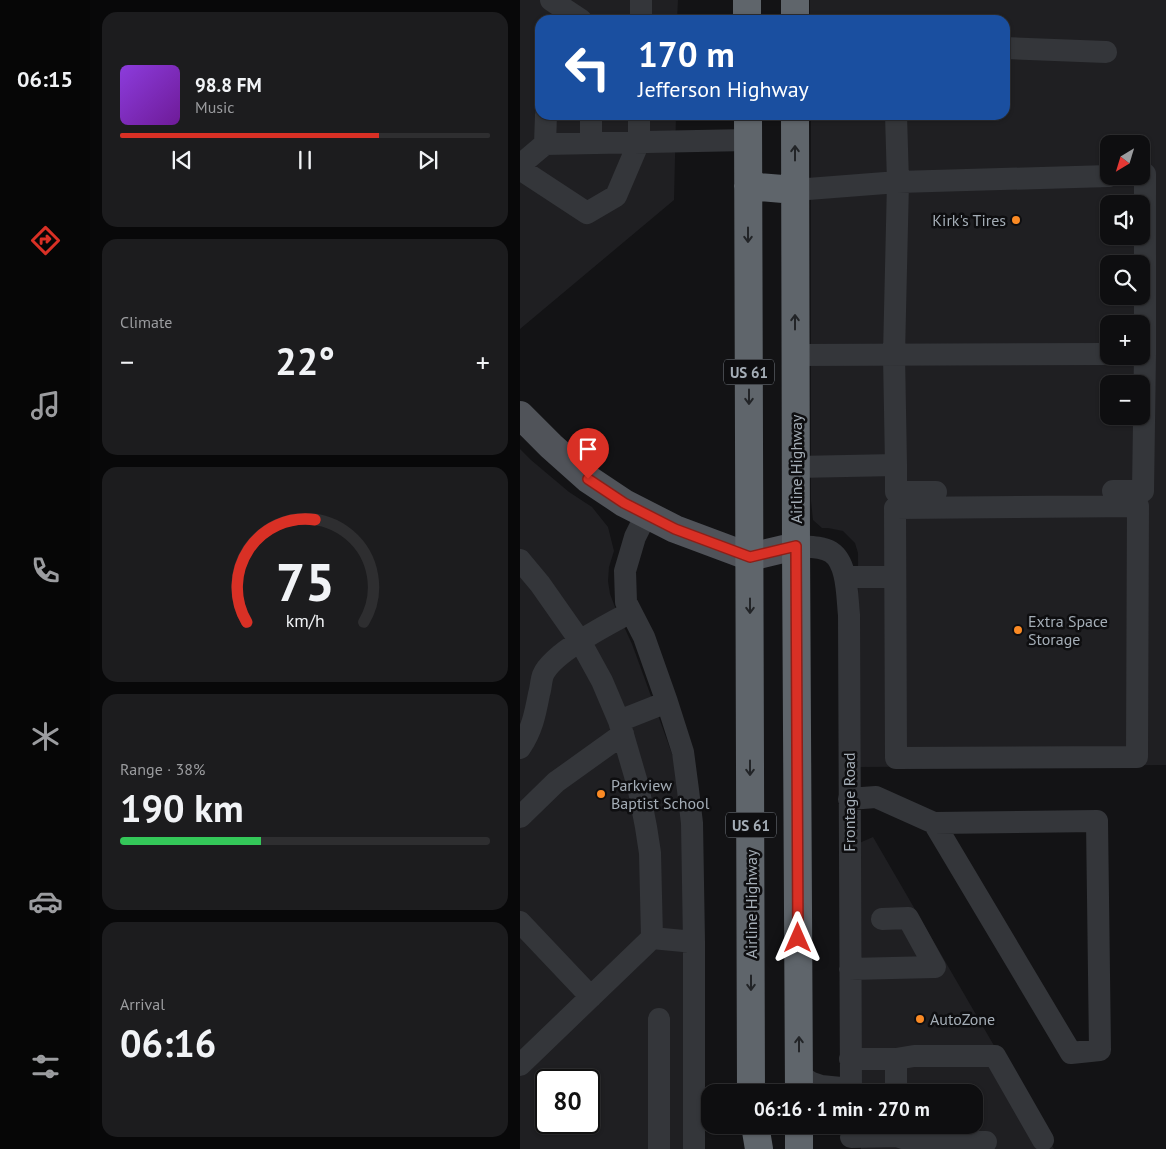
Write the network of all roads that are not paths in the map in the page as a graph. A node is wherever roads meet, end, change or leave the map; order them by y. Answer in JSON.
{"nodes":[{"id":1,"x":551,"y":0,"type":"edge"},
{"id":2,"x":641,"y":0,"type":"edge"},
{"id":3,"x":747,"y":0,"type":"edge"},
{"id":4,"x":795,"y":0,"type":"edge"},
{"id":5,"x":574,"y":15,"type":"edge"},
{"id":6,"x":641,"y":15,"type":"edge"},
{"id":7,"x":747,"y":15,"type":"edge"},
{"id":8,"x":795,"y":15,"type":"edge"},
{"id":9,"x":1010,"y":48,"type":"edge"},
{"id":10,"x":1106,"y":52,"type":"dead end"},
{"id":11,"x":546,"y":120,"type":"edge"},
{"id":12,"x":591,"y":120,"type":"edge"},
{"id":13,"x":639,"y":120,"type":"edge"},
{"id":14,"x":795,"y":120,"type":"edge"},
{"id":15,"x":896,"y":120,"type":"edge"},
{"id":16,"x":748,"y":127,"type":"edge"},
{"id":17,"x":639,"y":142,"type":"junction"},
{"id":18,"x":590,"y":143,"type":"junction"},
{"id":19,"x":545,"y":144,"type":"junction"},
{"id":20,"x":520,"y":165,"type":"edge"},
{"id":21,"x":520,"y":169,"type":"edge"},
{"id":22,"x":1100,"y":176,"type":"edge"},
{"id":23,"x":898,"y":182,"type":"junction"},
{"id":24,"x":1145,"y":185,"type":"edge"},
{"id":25,"x":748,"y":186,"type":"junction"},
{"id":26,"x":795,"y":190,"type":"junction"},
{"id":27,"x":1143,"y":315,"type":"edge"},
{"id":28,"x":1100,"y":354,"type":"edge"},
{"id":29,"x":795,"y":355,"type":"junction"},
{"id":30,"x":894,"y":355,"type":"junction"},
{"id":31,"x":1143,"y":365,"type":"edge"},
{"id":32,"x":520,"y":415,"type":"edge"},
{"id":33,"x":896,"y":465,"type":"junction"},
{"id":34,"x":796,"y":467,"type":"junction"},
{"id":35,"x":646,"y":515,"type":"junction"},
{"id":36,"x":796,"y":546,"type":"junction"},
{"id":37,"x":750,"y":557,"type":"junction"},
{"id":38,"x":520,"y":560,"type":"edge"},
{"id":39,"x":845,"y":577,"type":"junction"},
{"id":40,"x":896,"y":577,"type":"junction"},
{"id":41,"x":631,"y":612,"type":"junction"},
{"id":42,"x":580,"y":641,"type":"junction"},
{"id":43,"x":668,"y":702,"type":"junction"},
{"id":44,"x":621,"y":727,"type":"junction"},
{"id":45,"x":520,"y":748,"type":"edge"},
{"id":46,"x":849,"y":799,"type":"junction"},
{"id":47,"x":520,"y":817,"type":"edge"},
{"id":48,"x":934,"y":823,"type":"junction"},
{"id":49,"x":882,"y":919,"type":"dead end"},
{"id":50,"x":520,"y":922,"type":"edge"},
{"id":51,"x":652,"y":938,"type":"junction"},
{"id":52,"x":694,"y":942,"type":"junction"},
{"id":53,"x":850,"y":969,"type":"junction"},
{"id":54,"x":591,"y":997,"type":"junction"},
{"id":55,"x":660,"y":1019,"type":"dead end"},
{"id":56,"x":850,"y":1059,"type":"junction"},
{"id":57,"x":896,"y":1059,"type":"junction"},
{"id":58,"x":520,"y":1065,"type":"edge"},
{"id":59,"x":751,"y":1084,"type":"edge"},
{"id":60,"x":799,"y":1084,"type":"edge"},
{"id":61,"x":851,"y":1084,"type":"edge"},
{"id":62,"x":896,"y":1084,"type":"edge"},
{"id":63,"x":753,"y":1134,"type":"edge"},
{"id":64,"x":755,"y":1134,"type":"edge"},
{"id":65,"x":871,"y":1134,"type":"edge"},
{"id":66,"x":903,"y":1134,"type":"edge"},
{"id":67,"x":851,"y":1137,"type":"edge"},
{"id":68,"x":659,"y":1139,"type":"edge"},
{"id":69,"x":694,"y":1139,"type":"edge"},
{"id":70,"x":1043,"y":1140,"type":"dead end"},
{"id":71,"x":986,"y":1142,"type":"dead end"},
{"id":72,"x":752,"y":1149,"type":"edge"},
{"id":73,"x":759,"y":1149,"type":"edge"}],
"edges":[{"from":1,"to":5,"type":"street"},
{"from":2,"to":6,"type":"street"},
{"from":3,"to":7,"type":"highway"},
{"from":4,"to":8,"type":"highway"},
{"from":9,"to":10,"type":"street"},
{"from":11,"to":19,"type":"street"},
{"from":12,"to":18,"type":"street"},
{"from":13,"to":17,"type":"street"},
{"from":26,"to":14,"type":"highway","name":"Airline Highway","number":"US 61","one_way":true},
{"from":15,"to":23,"type":"street"},
{"from":16,"to":17,"type":"street"},
{"from":16,"to":25,"type":"highway","name":"Airline Highway","number":"US 61"},
{"from":17,"to":18,"type":"street"},
{"from":17,"to":21,"type":"street"},
{"from":18,"to":19,"type":"street"},
{"from":19,"to":20,"type":"street"},
{"from":22,"to":23,"type":"street"},
{"from":23,"to":26,"type":"street"},
{"from":23,"to":30,"type":"street"},
{"from":24,"to":27,"type":"street"},
{"from":25,"to":26,"type":"highway"},
{"from":25,"to":37,"type":"highway","name":"Airline Highway","number":"US 61","one_way":true},
{"from":29,"to":26,"type":"highway","name":"Airline Highway","number":"US 61","one_way":true},
{"from":28,"to":30,"type":"street"},
{"from":29,"to":30,"type":"street"},
{"from":29,"to":34,"type":"highway","name":"Airline Highway","number":"US 61"},
{"from":30,"to":33,"type":"street"},
{"from":31,"to":33,"type":"street"},
{"from":32,"to":35,"type":"main road"},
{"from":33,"to":34,"type":"street"},
{"from":34,"to":36,"type":"highway","name":"Airline Highway","number":"US 61"},
{"from":35,"to":37,"type":"main road"},
{"from":35,"to":41,"type":"street"},
{"from":36,"to":37,"type":"main road"},
{"from":36,"to":39,"type":"street","name":"Frontage Road"},
{"from":60,"to":36,"type":"highway","name":"Airline Highway","number":"US 61","one_way":true},
{"from":37,"to":59,"type":"highway","name":"Airline Highway","number":"US 61","one_way":true},
{"from":38,"to":42,"type":"street"},
{"from":39,"to":40,"type":"street"},
{"from":39,"to":46,"type":"street","name":"Frontage Road"},
{"from":40,"to":40,"type":"street"},
{"from":41,"to":42,"type":"street"},
{"from":41,"to":43,"type":"street"},
{"from":42,"to":44,"type":"street"},
{"from":42,"to":45,"type":"street"},
{"from":43,"to":44,"type":"street"},
{"from":43,"to":52,"type":"street"},
{"from":44,"to":47,"type":"street"},
{"from":44,"to":51,"type":"street"},
{"from":46,"to":48,"type":"street"},
{"from":46,"to":53,"type":"street","name":"Frontage Road"},
{"from":48,"to":48,"type":"street"},
{"from":49,"to":53,"type":"street"},
{"from":50,"to":54,"type":"street"},
{"from":51,"to":52,"type":"street"},
{"from":51,"to":54,"type":"street"},
{"from":52,"to":69,"type":"street"},
{"from":53,"to":56,"type":"street","name":"Frontage Road"},
{"from":54,"to":58,"type":"street"},
{"from":55,"to":68,"type":"street"},
{"from":56,"to":57,"type":"street"},
{"from":56,"to":61,"type":"street","name":"Frontage Road"},
{"from":57,"to":62,"type":"street"},
{"from":57,"to":70,"type":"street"},
{"from":63,"to":72,"type":"highway"},
{"from":64,"to":73,"type":"highway"},
{"from":65,"to":67,"type":"street"},
{"from":66,"to":71,"type":"street"},
{"from":68,"to":69,"type":"street"}]}
